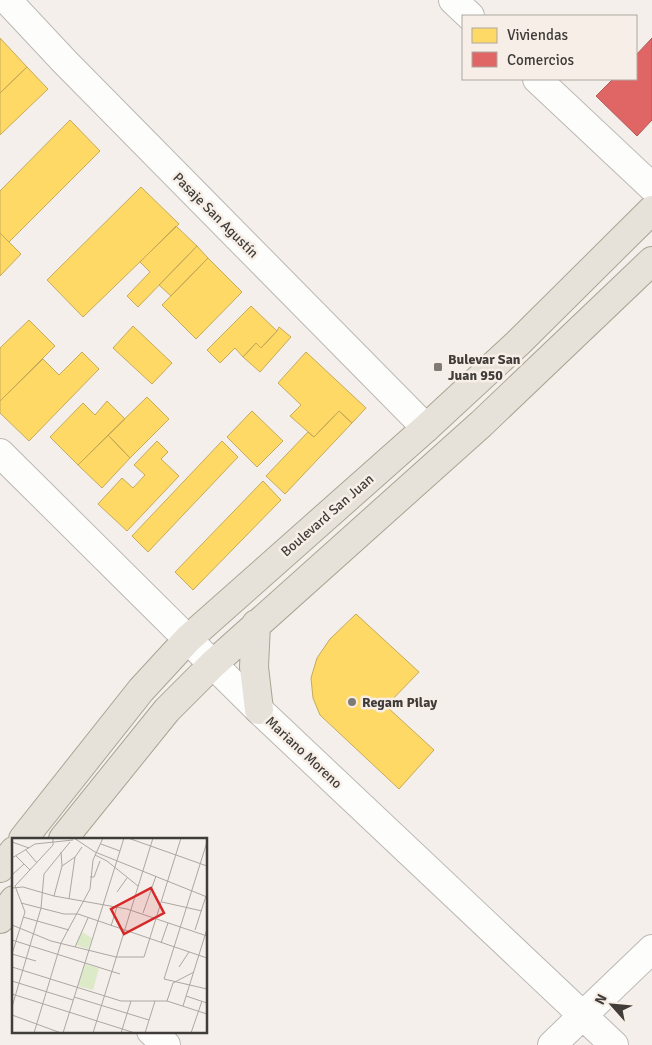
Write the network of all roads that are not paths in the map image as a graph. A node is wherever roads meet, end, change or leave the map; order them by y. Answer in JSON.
{"nodes":[{"id":1,"x":7,"y":0,"type":"edge"},
{"id":2,"x":453,"y":0,"type":"edge"},
{"id":3,"x":469,"y":15,"type":"edge"},
{"id":4,"x":538,"y":80,"type":"edge"},
{"id":5,"x":652,"y":187,"type":"edge"},
{"id":6,"x":652,"y":210,"type":"edge"},
{"id":7,"x":652,"y":261,"type":"edge"},
{"id":8,"x":426,"y":428,"type":"junction"},
{"id":9,"x":0,"y":454,"type":"edge"},
{"id":10,"x":256,"y":624,"type":"junction"},
{"id":11,"x":188,"y":639,"type":"junction"},
{"id":12,"x":214,"y":664,"type":"junction"},
{"id":13,"x":260,"y":710,"type":"junction"},
{"id":14,"x":24,"y":838,"type":"edge"},
{"id":15,"x":64,"y":838,"type":"edge"},
{"id":16,"x":12,"y":853,"type":"edge"},
{"id":17,"x":0,"y":868,"type":"edge"},
{"id":18,"x":12,"y":903,"type":"edge"},
{"id":19,"x":0,"y":918,"type":"edge"},
{"id":20,"x":652,"y":949,"type":"edge"},
{"id":21,"x":583,"y":1015,"type":"junction"},
{"id":22,"x":152,"y":1032,"type":"edge"},
{"id":23,"x":166,"y":1045,"type":"edge"},
{"id":24,"x":552,"y":1045,"type":"edge"},
{"id":25,"x":614,"y":1045,"type":"edge"}],
"edges":[{"from":1,"to":8,"type":"street","name":"Pasaje San Agustín"},
{"from":2,"to":3,"type":"street"},
{"from":4,"to":5,"type":"street"},
{"from":6,"to":8,"type":"main road","name":"Boulevard San Juan"},
{"from":7,"to":10,"type":"main road"},
{"from":8,"to":11,"type":"main road","name":"Boulevard San Juan"},
{"from":9,"to":11,"type":"street","name":"Mariano Moreno"},
{"from":10,"to":12,"type":"main road"},
{"from":10,"to":13,"type":"main road"},
{"from":11,"to":12,"type":"street","name":"Mariano Moreno"},
{"from":11,"to":14,"type":"main road","name":"Boulevard San Juan"},
{"from":12,"to":13,"type":"street","name":"Mariano Moreno"},
{"from":12,"to":15,"type":"main road"},
{"from":13,"to":21,"type":"street","name":"Mariano Moreno"},
{"from":16,"to":17,"type":"main road"},
{"from":18,"to":19,"type":"main road"},
{"from":20,"to":21,"type":"street"},
{"from":21,"to":24,"type":"street"},
{"from":21,"to":25,"type":"street","name":"Mariano Moreno"},
{"from":22,"to":23,"type":"street"}]}
